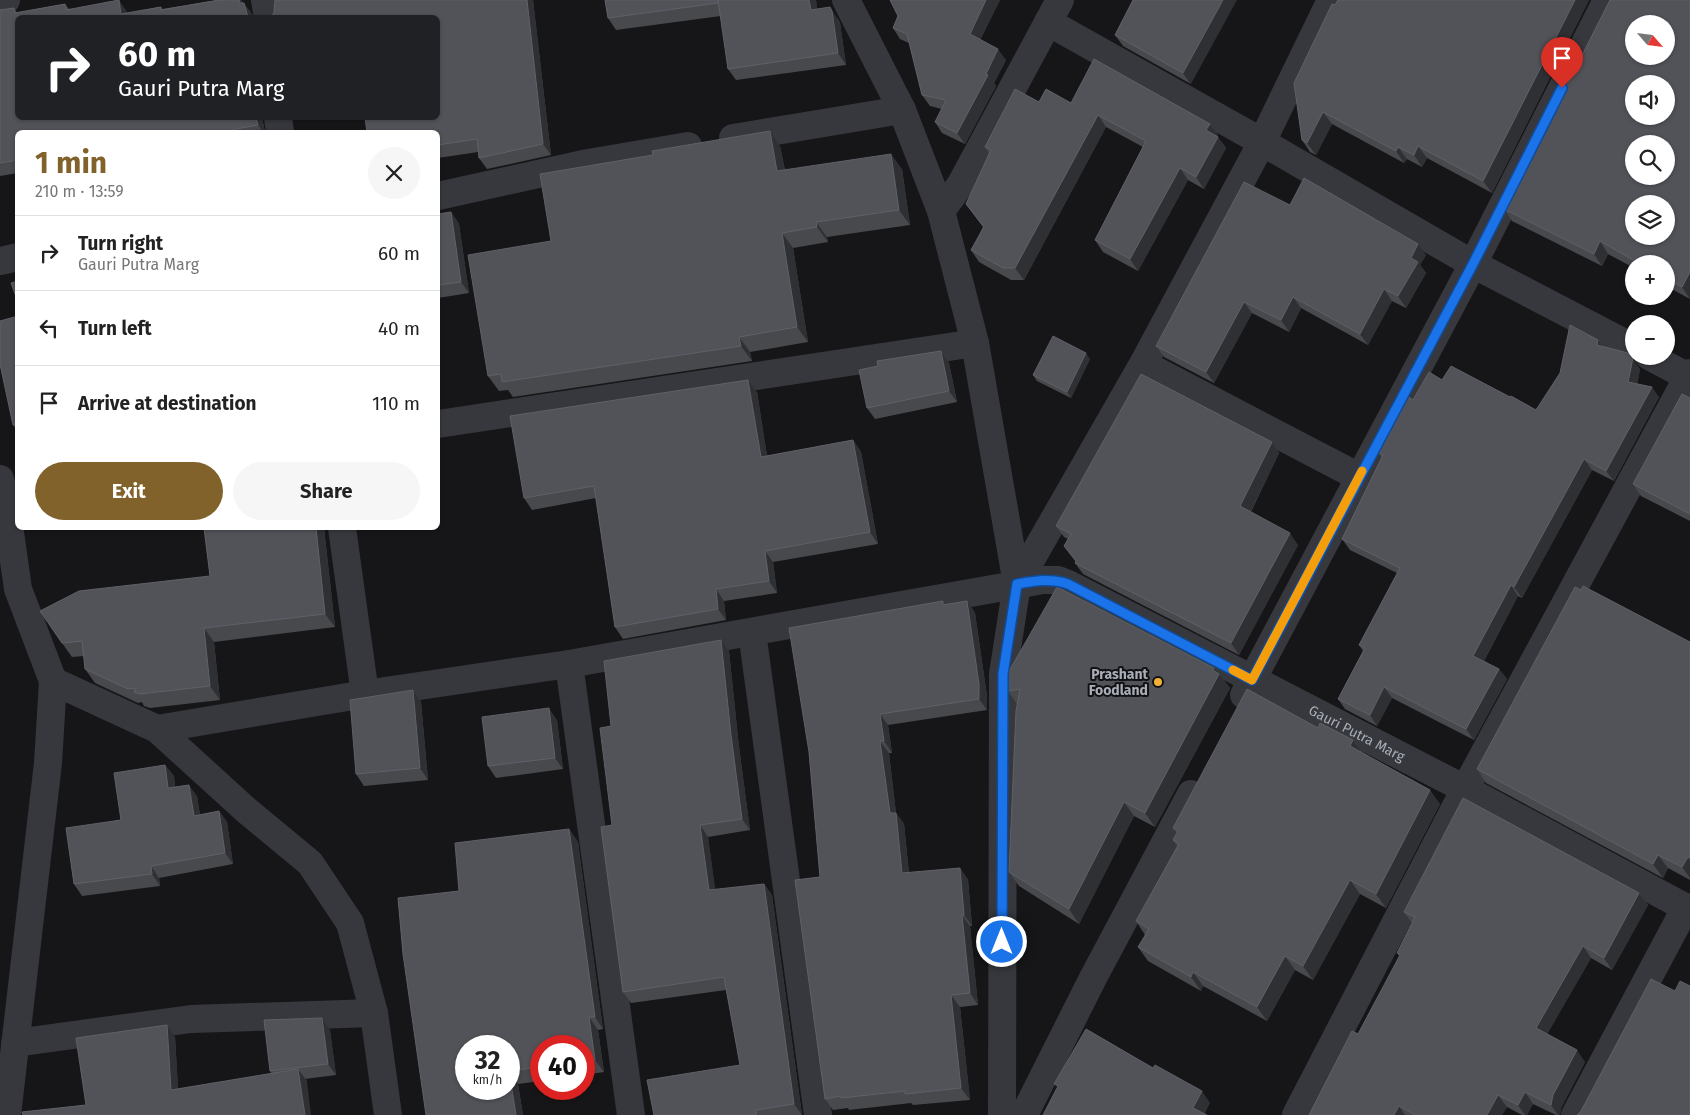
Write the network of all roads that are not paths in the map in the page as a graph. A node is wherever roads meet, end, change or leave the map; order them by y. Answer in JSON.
{"nodes":[{"id":1,"x":6,"y":0,"type":"edge"},
{"id":2,"x":265,"y":0,"type":"edge"},
{"id":3,"x":846,"y":0,"type":"edge"},
{"id":4,"x":1331,"y":0,"type":"edge"},
{"id":5,"x":1607,"y":0,"type":"edge"},
{"id":6,"x":0,"y":1,"type":"edge"},
{"id":7,"x":1054,"y":11,"type":"edge"},
{"id":8,"x":268,"y":15,"type":"edge"},
{"id":9,"x":902,"y":110,"type":"junction"},
{"id":10,"x":1262,"y":142,"type":"junction"},
{"id":11,"x":440,"y":196,"type":"edge"},
{"id":12,"x":941,"y":210,"type":"junction"},
{"id":13,"x":15,"y":258,"type":"edge"},
{"id":14,"x":0,"y":261,"type":"edge"},
{"id":15,"x":1473,"y":264,"type":"junction"},
{"id":16,"x":1625,"y":343,"type":"edge"},
{"id":17,"x":975,"y":344,"type":"junction"},
{"id":18,"x":1143,"y":364,"type":"junction"},
{"id":19,"x":1667,"y":365,"type":"edge"},
{"id":20,"x":1689,"y":376,"type":"edge"},
{"id":21,"x":440,"y":424,"type":"edge"},
{"id":22,"x":1359,"y":477,"type":"junction"},
{"id":23,"x":7,"y":490,"type":"edge"},
{"id":24,"x":342,"y":530,"type":"edge"},
{"id":25,"x":1017,"y":584,"type":"junction"},
{"id":26,"x":752,"y":632,"type":"junction"},
{"id":27,"x":568,"y":664,"type":"junction"},
{"id":28,"x":1252,"y":680,"type":"junction"},
{"id":29,"x":53,"y":681,"type":"junction"},
{"id":30,"x":365,"y":694,"type":"junction"},
{"id":31,"x":1234,"y":715,"type":"edge"},
{"id":32,"x":157,"y":729,"type":"junction"},
{"id":33,"x":1201,"y":776,"type":"edge"},
{"id":34,"x":1465,"y":789,"type":"junction"},
{"id":35,"x":1688,"y":909,"type":"edge"},
{"id":36,"x":374,"y":1013,"type":"junction"},
{"id":37,"x":15,"y":1043,"type":"junction"},
{"id":38,"x":7,"y":1115,"type":"edge"},
{"id":39,"x":388,"y":1115,"type":"edge"},
{"id":40,"x":631,"y":1115,"type":"edge"},
{"id":41,"x":818,"y":1115,"type":"edge"},
{"id":42,"x":1002,"y":1115,"type":"edge"},
{"id":43,"x":1024,"y":1115,"type":"edge"},
{"id":44,"x":1296,"y":1115,"type":"edge"},
{"id":45,"x":1575,"y":1115,"type":"edge"}],
"edges":[{"from":1,"to":6,"type":"street"},
{"from":2,"to":8,"type":"street"},
{"from":3,"to":9,"type":"street"},
{"from":4,"to":10,"type":"street"},
{"from":5,"to":15,"type":"street"},
{"from":7,"to":10,"type":"street"},
{"from":7,"to":12,"type":"street"},
{"from":9,"to":11,"type":"street"},
{"from":9,"to":12,"type":"street"},
{"from":10,"to":15,"type":"street"},
{"from":10,"to":18,"type":"street"},
{"from":12,"to":17,"type":"street"},
{"from":13,"to":14,"type":"street"},
{"from":15,"to":16,"type":"street"},
{"from":15,"to":22,"type":"street"},
{"from":17,"to":21,"type":"street"},
{"from":17,"to":25,"type":"street"},
{"from":18,"to":22,"type":"street"},
{"from":18,"to":25,"type":"street"},
{"from":19,"to":20,"type":"street"},
{"from":20,"to":34,"type":"street"},
{"from":22,"to":28,"type":"street"},
{"from":23,"to":29,"type":"street"},
{"from":24,"to":30,"type":"street"},
{"from":25,"to":26,"type":"street","name":"Gauri Putra Marg"},
{"from":25,"to":28,"type":"street","name":"Gauri Putra Marg"},
{"from":25,"to":42,"type":"street"},
{"from":26,"to":27,"type":"street","name":"Gauri Putra Marg"},
{"from":26,"to":41,"type":"street"},
{"from":27,"to":30,"type":"street","name":"Gauri Putra Marg"},
{"from":27,"to":40,"type":"street"},
{"from":28,"to":31,"type":"street"},
{"from":28,"to":34,"type":"street","name":"Gauri Putra Marg"},
{"from":29,"to":32,"type":"street"},
{"from":29,"to":37,"type":"street"},
{"from":30,"to":32,"type":"street","name":"Gauri Putra Marg"},
{"from":32,"to":36,"type":"street"},
{"from":33,"to":43,"type":"street"},
{"from":34,"to":35,"type":"street","name":"Gauri Putra Marg"},
{"from":34,"to":44,"type":"street"},
{"from":35,"to":45,"type":"street"},
{"from":36,"to":37,"type":"street"},
{"from":36,"to":39,"type":"street"},
{"from":37,"to":38,"type":"street"}]}
